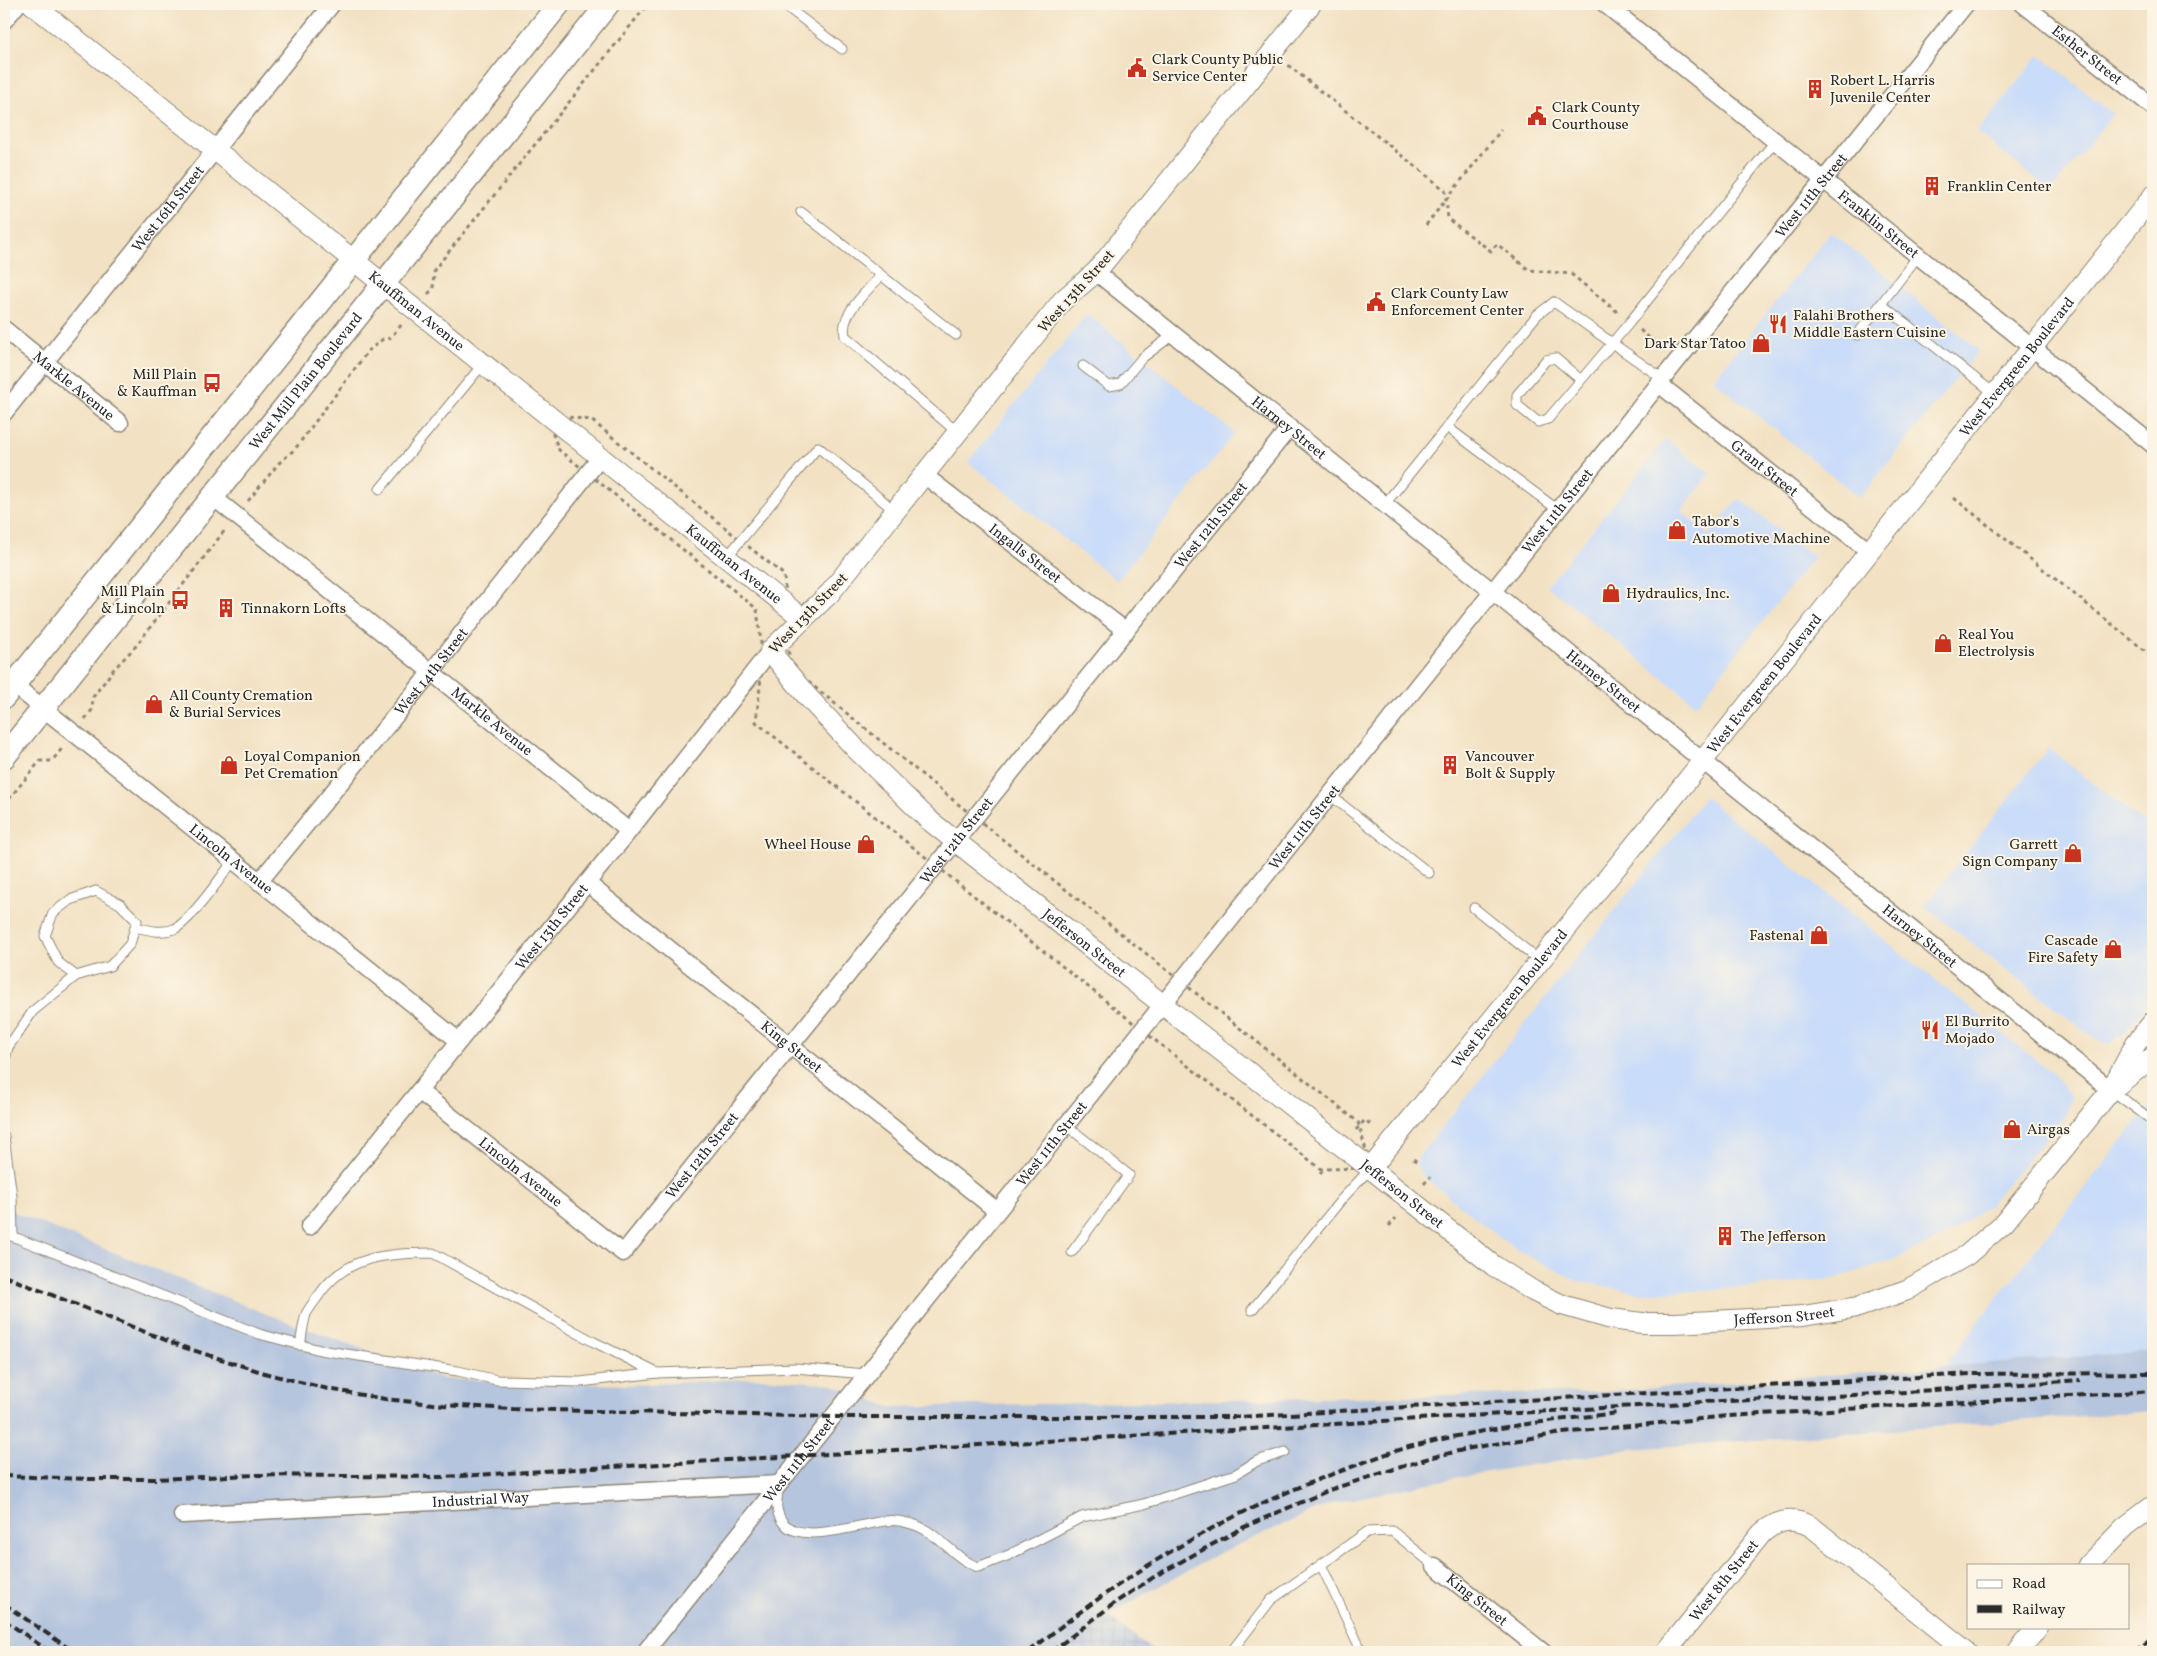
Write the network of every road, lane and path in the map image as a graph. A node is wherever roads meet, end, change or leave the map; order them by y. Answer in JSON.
{"nodes":[{"id":1,"x":18,"y":4,"type":"edge"},
{"id":2,"x":32,"y":4,"type":"edge"},
{"id":3,"x":332,"y":4,"type":"edge"},
{"id":4,"x":560,"y":4,"type":"edge"},
{"id":5,"x":608,"y":4,"type":"edge"},
{"id":6,"x":648,"y":4,"type":"edge"},
{"id":7,"x":783,"y":4,"type":"edge"},
{"id":8,"x":1311,"y":4,"type":"edge"},
{"id":9,"x":1605,"y":4,"type":"edge"},
{"id":10,"x":1966,"y":4,"type":"edge"},
{"id":11,"x":2023,"y":4,"type":"edge"},
{"id":12,"x":1624,"y":10,"type":"edge"},
{"id":13,"x":4,"y":21,"type":"edge"},
{"id":14,"x":842,"y":50,"type":"dead end"},
{"id":15,"x":1272,"y":52,"type":"junction"},
{"id":16,"x":2153,"y":107,"type":"edge"},
{"id":17,"x":1501,"y":130,"type":"dead end"},
{"id":18,"x":1776,"y":140,"type":"junction"},
{"id":19,"x":216,"y":151,"type":"junction"},
{"id":20,"x":1824,"y":179,"type":"junction"},
{"id":21,"x":2153,"y":196,"type":"edge"},
{"id":22,"x":801,"y":212,"type":"dead end"},
{"id":23,"x":1426,"y":225,"type":"dead end"},
{"id":24,"x":1918,"y":256,"type":"junction"},
{"id":25,"x":355,"y":260,"type":"junction"},
{"id":26,"x":1096,"y":272,"type":"junction"},
{"id":27,"x":881,"y":275,"type":"junction"},
{"id":28,"x":383,"y":283,"type":"junction"},
{"id":29,"x":433,"y":289,"type":"dead end"},
{"id":30,"x":1880,"y":304,"type":"junction"},
{"id":31,"x":1630,"y":322,"type":"junction"},
{"id":32,"x":4,"y":329,"type":"edge"},
{"id":33,"x":1174,"y":334,"type":"junction"},
{"id":34,"x":956,"y":335,"type":"dead end"},
{"id":35,"x":1857,"y":335,"type":"dead end"},
{"id":36,"x":390,"y":338,"type":"dead end"},
{"id":37,"x":1613,"y":343,"type":"junction"},
{"id":38,"x":1655,"y":343,"type":"dead end"},
{"id":39,"x":2031,"y":348,"type":"junction"},
{"id":40,"x":44,"y":362,"type":"junction"},
{"id":41,"x":483,"y":364,"type":"junction"},
{"id":42,"x":1083,"y":366,"type":"dead end"},
{"id":43,"x":1581,"y":380,"type":"junction"},
{"id":44,"x":1661,"y":382,"type":"junction"},
{"id":45,"x":1995,"y":394,"type":"junction"},
{"id":46,"x":4,"y":413,"type":"edge"},
{"id":47,"x":120,"y":423,"type":"dead end"},
{"id":48,"x":1290,"y":427,"type":"junction"},
{"id":49,"x":1447,"y":427,"type":"junction"},
{"id":50,"x":958,"y":433,"type":"junction"},
{"id":51,"x":2153,"y":445,"type":"edge"},
{"id":52,"x":600,"y":458,"type":"junction"},
{"id":53,"x":924,"y":475,"type":"junction"},
{"id":54,"x":380,"y":490,"type":"dead end"},
{"id":55,"x":253,"y":495,"type":"dead end"},
{"id":56,"x":213,"y":497,"type":"junction"},
{"id":57,"x":1954,"y":498,"type":"dead end"},
{"id":58,"x":1385,"y":504,"type":"junction"},
{"id":59,"x":1558,"y":510,"type":"junction"},
{"id":60,"x":895,"y":511,"type":"junction"},
{"id":61,"x":223,"y":532,"type":"dead end"},
{"id":62,"x":1870,"y":552,"type":"junction"},
{"id":63,"x":726,"y":559,"type":"junction"},
{"id":64,"x":1493,"y":591,"type":"junction"},
{"id":65,"x":802,"y":618,"type":"junction"},
{"id":66,"x":1126,"y":632,"type":"junction"},
{"id":67,"x":770,"y":651,"type":"junction"},
{"id":68,"x":2153,"y":656,"type":"edge"},
{"id":69,"x":790,"y":667,"type":"dead end"},
{"id":70,"x":432,"y":671,"type":"junction"},
{"id":71,"x":7,"y":686,"type":"edge"},
{"id":72,"x":43,"y":709,"type":"junction"},
{"id":73,"x":92,"y":710,"type":"dead end"},
{"id":74,"x":756,"y":722,"type":"dead end"},
{"id":75,"x":4,"y":757,"type":"edge"},
{"id":76,"x":52,"y":761,"type":"dead end"},
{"id":77,"x":1702,"y":762,"type":"junction"},
{"id":78,"x":1330,"y":795,"type":"junction"},
{"id":79,"x":958,"y":804,"type":"dead end"},
{"id":80,"x":4,"y":805,"type":"edge"},
{"id":81,"x":990,"y":829,"type":"dead end"},
{"id":82,"x":629,"y":831,"type":"junction"},
{"id":83,"x":957,"y":841,"type":"junction"},
{"id":84,"x":918,"y":849,"type":"dead end"},
{"id":85,"x":233,"y":861,"type":"junction"},
{"id":86,"x":1429,"y":873,"type":"dead end"},
{"id":87,"x":954,"y":880,"type":"dead end"},
{"id":88,"x":259,"y":882,"type":"junction"},
{"id":89,"x":588,"y":883,"type":"junction"},
{"id":90,"x":1474,"y":908,"type":"dead end"},
{"id":91,"x":136,"y":927,"type":"junction"},
{"id":92,"x":1540,"y":960,"type":"junction"},
{"id":93,"x":1167,"y":970,"type":"dead end"},
{"id":94,"x":76,"y":976,"type":"junction"},
{"id":95,"x":1200,"y":997,"type":"dead end"},
{"id":96,"x":1162,"y":1004,"type":"junction"},
{"id":97,"x":1127,"y":1018,"type":"dead end"},
{"id":98,"x":2153,"y":1022,"type":"edge"},
{"id":99,"x":459,"y":1041,"type":"junction"},
{"id":100,"x":1161,"y":1045,"type":"dead end"},
{"id":101,"x":790,"y":1046,"type":"junction"},
{"id":102,"x":2153,"y":1057,"type":"edge"},
{"id":103,"x":4,"y":1063,"type":"edge"},
{"id":104,"x":2112,"y":1090,"type":"junction"},
{"id":105,"x":419,"y":1091,"type":"junction"},
{"id":106,"x":2153,"y":1121,"type":"edge"},
{"id":107,"x":1066,"y":1125,"type":"junction"},
{"id":108,"x":1359,"y":1126,"type":"junction"},
{"id":109,"x":1373,"y":1126,"type":"dead end"},
{"id":110,"x":1356,"y":1130,"type":"dead end"},
{"id":111,"x":4,"y":1136,"type":"edge"},
{"id":112,"x":1413,"y":1159,"type":"dead end"},
{"id":113,"x":1419,"y":1162,"type":"dead end"},
{"id":114,"x":1371,"y":1168,"type":"junction"},
{"id":115,"x":1324,"y":1169,"type":"junction"},
{"id":116,"x":1320,"y":1174,"type":"dead end"},
{"id":117,"x":1430,"y":1177,"type":"dead end"},
{"id":118,"x":1424,"y":1184,"type":"dead end"},
{"id":119,"x":997,"y":1211,"type":"junction"},
{"id":120,"x":1396,"y":1218,"type":"dead end"},
{"id":121,"x":1389,"y":1226,"type":"dead end"},
{"id":122,"x":309,"y":1227,"type":"dead end"},
{"id":123,"x":8,"y":1234,"type":"edge"},
{"id":124,"x":1072,"y":1252,"type":"dead end"},
{"id":125,"x":623,"y":1253,"type":"joint"},
{"id":126,"x":1252,"y":1310,"type":"dead end"},
{"id":127,"x":300,"y":1345,"type":"junction"},
{"id":128,"x":657,"y":1373,"type":"junction"},
{"id":129,"x":866,"y":1374,"type":"junction"},
{"id":130,"x":1285,"y":1452,"type":"dead end"},
{"id":131,"x":778,"y":1484,"type":"junction"},
{"id":132,"x":2153,"y":1506,"type":"edge"},
{"id":133,"x":182,"y":1515,"type":"dead end"},
{"id":134,"x":2089,"y":1564,"type":"edge"},
{"id":135,"x":1321,"y":1565,"type":"junction"},
{"id":136,"x":1435,"y":1566,"type":"joint"},
{"id":137,"x":2037,"y":1628,"type":"edge"},
{"id":138,"x":644,"y":1652,"type":"edge"},
{"id":139,"x":1231,"y":1652,"type":"edge"},
{"id":140,"x":1362,"y":1652,"type":"edge"},
{"id":141,"x":1544,"y":1652,"type":"edge"},
{"id":142,"x":1666,"y":1652,"type":"edge"},
{"id":143,"x":1967,"y":1652,"type":"edge"},
{"id":144,"x":2018,"y":1652,"type":"edge"}],
"edges":[{"from":1,"to":13,"type":"street"},
{"from":2,"to":19,"type":"street","name":"Kauffman Avenue"},
{"from":3,"to":19,"type":"street","name":"West 16th Street"},
{"from":4,"to":25,"type":"main road"},
{"from":5,"to":28,"type":"main road","name":"West Mill Plain Boulevard"},
{"from":6,"to":29,"type":"path"},
{"from":7,"to":14,"type":"lane"},
{"from":8,"to":15,"type":"street","name":"West 13th Street"},
{"from":9,"to":12,"type":"street","name":"Franklin Street"},
{"from":10,"to":20,"type":"street","name":"West 11th Street"},
{"from":11,"to":16,"type":"street","name":"Esther Street"},
{"from":12,"to":18,"type":"street","name":"Franklin Street"},
{"from":15,"to":26,"type":"street","name":"West 13th Street"},
{"from":15,"to":31,"type":"path"},
{"from":17,"to":23,"type":"path","bridge":true},
{"from":18,"to":20,"type":"street","name":"Franklin Street"},
{"from":18,"to":31,"type":"lane"},
{"from":19,"to":25,"type":"street","name":"Kauffman Avenue"},
{"from":19,"to":40,"type":"street","name":"West 16th Street"},
{"from":20,"to":24,"type":"street","name":"Franklin Street"},
{"from":20,"to":44,"type":"street","name":"West 11th Street"},
{"from":21,"to":39,"type":"street","name":"West Evergreen Boulevard"},
{"from":22,"to":27,"type":"lane"},
{"from":24,"to":30,"type":"lane"},
{"from":24,"to":39,"type":"street","name":"Franklin Street"},
{"from":25,"to":28,"type":"street","name":"Kauffman Avenue"},
{"from":25,"to":71,"type":"main road"},
{"from":26,"to":33,"type":"street","name":"Harney Street"},
{"from":26,"to":50,"type":"street","name":"West 13th Street"},
{"from":27,"to":34,"type":"lane"},
{"from":27,"to":50,"type":"lane"},
{"from":28,"to":41,"type":"street","name":"Kauffman Avenue"},
{"from":28,"to":56,"type":"main road","name":"West Mill Plain Boulevard"},
{"from":30,"to":35,"type":"lane"},
{"from":30,"to":45,"type":"lane"},
{"from":31,"to":37,"type":"lane"},
{"from":31,"to":38,"type":"path"},
{"from":32,"to":40,"type":"street","name":"Markle Avenue"},
{"from":33,"to":42,"type":"lane"},
{"from":33,"to":48,"type":"street","name":"Harney Street"},
{"from":36,"to":55,"type":"path"},
{"from":37,"to":43,"type":"lane"},
{"from":37,"to":44,"type":"lane"},
{"from":37,"to":49,"type":"lane"},
{"from":39,"to":45,"type":"street","name":"West Evergreen Boulevard"},
{"from":39,"to":51,"type":"street","name":"Franklin Street"},
{"from":40,"to":46,"type":"street","name":"West 16th Street"},
{"from":40,"to":47,"type":"street","name":"Markle Avenue"},
{"from":41,"to":52,"type":"street","name":"Kauffman Avenue"},
{"from":41,"to":54,"type":"lane"},
{"from":43,"to":43,"type":"lane"},
{"from":44,"to":59,"type":"street","name":"West 11th Street"},
{"from":44,"to":62,"type":"street","name":"Grant Street"},
{"from":45,"to":62,"type":"street","name":"West Evergreen Boulevard"},
{"from":48,"to":58,"type":"street","name":"Harney Street"},
{"from":48,"to":66,"type":"street","name":"West 12th Street"},
{"from":49,"to":58,"type":"lane"},
{"from":49,"to":59,"type":"lane"},
{"from":50,"to":53,"type":"street","name":"West 13th Street"},
{"from":52,"to":63,"type":"street","name":"Kauffman Avenue"},
{"from":52,"to":70,"type":"street","name":"West 14th Street"},
{"from":53,"to":60,"type":"street","name":"West 13th Street"},
{"from":53,"to":66,"type":"street","name":"Ingalls Street"},
{"from":56,"to":70,"type":"street","name":"Markle Avenue"},
{"from":56,"to":72,"type":"main road","name":"West Mill Plain Boulevard"},
{"from":57,"to":68,"type":"path"},
{"from":58,"to":64,"type":"street","name":"Harney Street"},
{"from":59,"to":64,"type":"street","name":"West 11th Street"},
{"from":60,"to":63,"type":"lane"},
{"from":60,"to":65,"type":"street","name":"West 13th Street"},
{"from":61,"to":73,"type":"path"},
{"from":62,"to":77,"type":"street","name":"West Evergreen Boulevard"},
{"from":63,"to":65,"type":"street","name":"Kauffman Avenue"},
{"from":64,"to":77,"type":"street","name":"Harney Street"},
{"from":64,"to":78,"type":"street","name":"West 11th Street"},
{"from":65,"to":67,"type":"street","name":"West 13th Street"},
{"from":66,"to":83,"type":"street","name":"West 12th Street"},
{"from":67,"to":82,"type":"street","name":"West 13th Street"},
{"from":67,"to":83,"type":"street","name":"Jefferson Street"},
{"from":69,"to":79,"type":"path"},
{"from":70,"to":82,"type":"street","name":"Markle Avenue"},
{"from":70,"to":88,"type":"street","name":"West 14th Street"},
{"from":71,"to":72,"type":"street","name":"Lincoln Avenue"},
{"from":72,"to":75,"type":"main road","name":"West Mill Plain Boulevard"},
{"from":72,"to":85,"type":"street","name":"Lincoln Avenue"},
{"from":74,"to":84,"type":"path"},
{"from":76,"to":80,"type":"path"},
{"from":77,"to":92,"type":"street","name":"West Evergreen Boulevard"},
{"from":77,"to":104,"type":"street","name":"Harney Street"},
{"from":78,"to":86,"type":"lane"},
{"from":78,"to":96,"type":"street","name":"West 11th Street"},
{"from":81,"to":93,"type":"path"},
{"from":82,"to":89,"type":"street","name":"West 13th Street"},
{"from":83,"to":96,"type":"street","name":"Jefferson Street"},
{"from":83,"to":101,"type":"street","name":"West 12th Street"},
{"from":85,"to":88,"type":"street","name":"Lincoln Avenue"},
{"from":85,"to":91,"type":"lane"},
{"from":87,"to":97,"type":"path"},
{"from":88,"to":99,"type":"street","name":"Lincoln Avenue"},
{"from":89,"to":99,"type":"street","name":"West 13th Street"},
{"from":89,"to":101,"type":"street","name":"King Street"},
{"from":90,"to":92,"type":"lane"},
{"from":91,"to":94,"type":"lane"},
{"from":91,"to":94,"type":"lane"},
{"from":92,"to":114,"type":"street","name":"West Evergreen Boulevard"},
{"from":94,"to":103,"type":"lane"},
{"from":95,"to":108,"type":"path"},
{"from":96,"to":107,"type":"street","name":"West 11th Street"},
{"from":96,"to":114,"type":"street","name":"Jefferson Street"},
{"from":98,"to":104,"type":"street"},
{"from":99,"to":105,"type":"street","name":"West 13th Street"},
{"from":100,"to":115,"type":"path"},
{"from":101,"to":119,"type":"street","name":"King Street"},
{"from":101,"to":125,"type":"street","name":"West 12th Street"},
{"from":102,"to":104,"type":"street"},
{"from":104,"to":106,"type":"lane"},
{"from":104,"to":114,"type":"street","name":"Jefferson Street"},
{"from":105,"to":122,"type":"street","name":"West 13th Street"},
{"from":105,"to":125,"type":"street","name":"Lincoln Avenue"},
{"from":107,"to":119,"type":"street","name":"West 11th Street"},
{"from":107,"to":124,"type":"lane"},
{"from":108,"to":109,"type":"path"},
{"from":108,"to":110,"type":"path"},
{"from":108,"to":114,"type":"path"},
{"from":111,"to":123,"type":"lane"},
{"from":112,"to":113,"type":"path"},
{"from":114,"to":115,"type":"path"},
{"from":114,"to":126,"type":"lane"},
{"from":115,"to":116,"type":"path"},
{"from":117,"to":118,"type":"path"},
{"from":119,"to":129,"type":"street","name":"West 11th Street"},
{"from":120,"to":121,"type":"path"},
{"from":123,"to":127,"type":"lane"},
{"from":127,"to":128,"type":"lane"},
{"from":127,"to":128,"type":"lane"},
{"from":128,"to":129,"type":"lane"},
{"from":129,"to":131,"type":"street","name":"West 11th Street"},
{"from":130,"to":131,"type":"lane"},
{"from":131,"to":133,"type":"street","name":"Industrial Way"},
{"from":131,"to":138,"type":"street","name":"West 11th Street"},
{"from":132,"to":134,"type":"street"},
{"from":135,"to":136,"type":"lane"},
{"from":135,"to":139,"type":"lane"},
{"from":135,"to":140,"type":"lane"},
{"from":136,"to":141,"type":"street","name":"King Street"},
{"from":137,"to":144,"type":"street"},
{"from":142,"to":143,"type":"street","name":"West 8th Street"}]}
